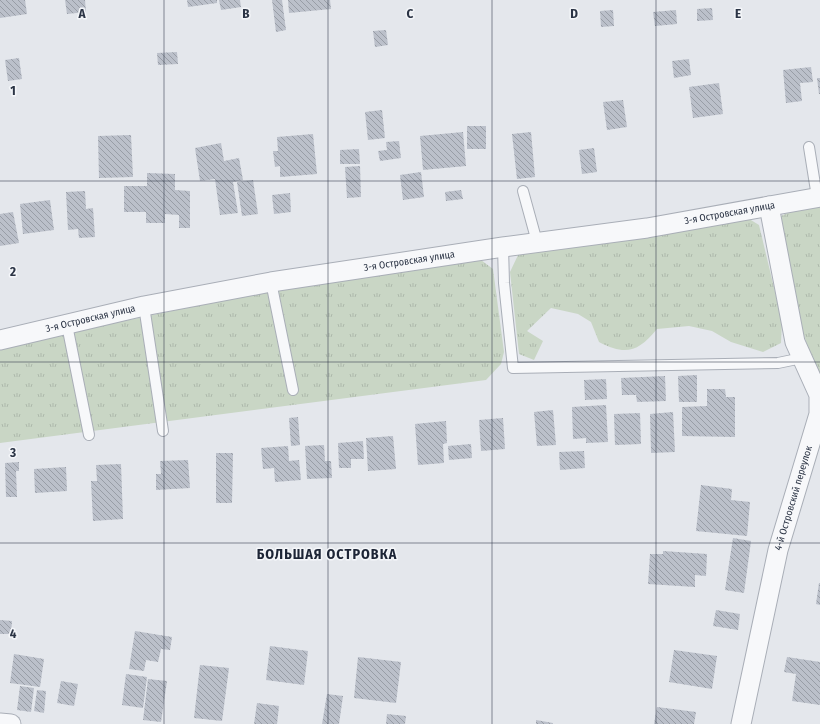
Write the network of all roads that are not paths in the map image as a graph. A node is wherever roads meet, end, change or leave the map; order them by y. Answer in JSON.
{"nodes":[{"id":1,"x":809,"y":147,"type":"dead end"},
{"id":2,"x":523,"y":191,"type":"dead end"},
{"id":3,"x":818,"y":197,"type":"edge"},
{"id":4,"x":769,"y":206,"type":"junction"},
{"id":5,"x":537,"y":242,"type":"junction"},
{"id":6,"x":503,"y":247,"type":"junction"},
{"id":7,"x":271,"y":282,"type":"junction"},
{"id":8,"x":144,"y":306,"type":"junction"},
{"id":9,"x":67,"y":325,"type":"junction"},
{"id":10,"x":0,"y":340,"type":"edge"},
{"id":11,"x":802,"y":358,"type":"junction"},
{"id":12,"x":293,"y":390,"type":"dead end"},
{"id":13,"x":820,"y":406,"type":"edge"},
{"id":14,"x":163,"y":431,"type":"dead end"},
{"id":15,"x":89,"y":435,"type":"dead end"},
{"id":16,"x":0,"y":723,"type":"edge"},
{"id":17,"x":11,"y":724,"type":"edge"},
{"id":18,"x":741,"y":724,"type":"edge"}],
"edges":[{"from":1,"to":3,"type":"lane"},
{"from":2,"to":5,"type":"lane"},
{"from":3,"to":4,"type":"street","name":"3-я Островская улица"},
{"from":4,"to":5,"type":"street","name":"3-я Островская улица"},
{"from":4,"to":11,"type":"street","name":"4-й Островский переулок"},
{"from":5,"to":6,"type":"street","name":"3-я Островская улица"},
{"from":6,"to":7,"type":"street","name":"3-я Островская улица"},
{"from":6,"to":11,"type":"lane"},
{"from":7,"to":8,"type":"street","name":"3-я Островская улица"},
{"from":7,"to":12,"type":"lane"},
{"from":8,"to":9,"type":"street","name":"3-я Островская улица"},
{"from":8,"to":14,"type":"lane"},
{"from":9,"to":10,"type":"street","name":"3-я Островская улица"},
{"from":9,"to":15,"type":"lane"},
{"from":11,"to":13,"type":"street","name":"4-й Островский переулок"},
{"from":13,"to":18,"type":"street","name":"4-й Островский переулок"},
{"from":16,"to":17,"type":"street"}]}
